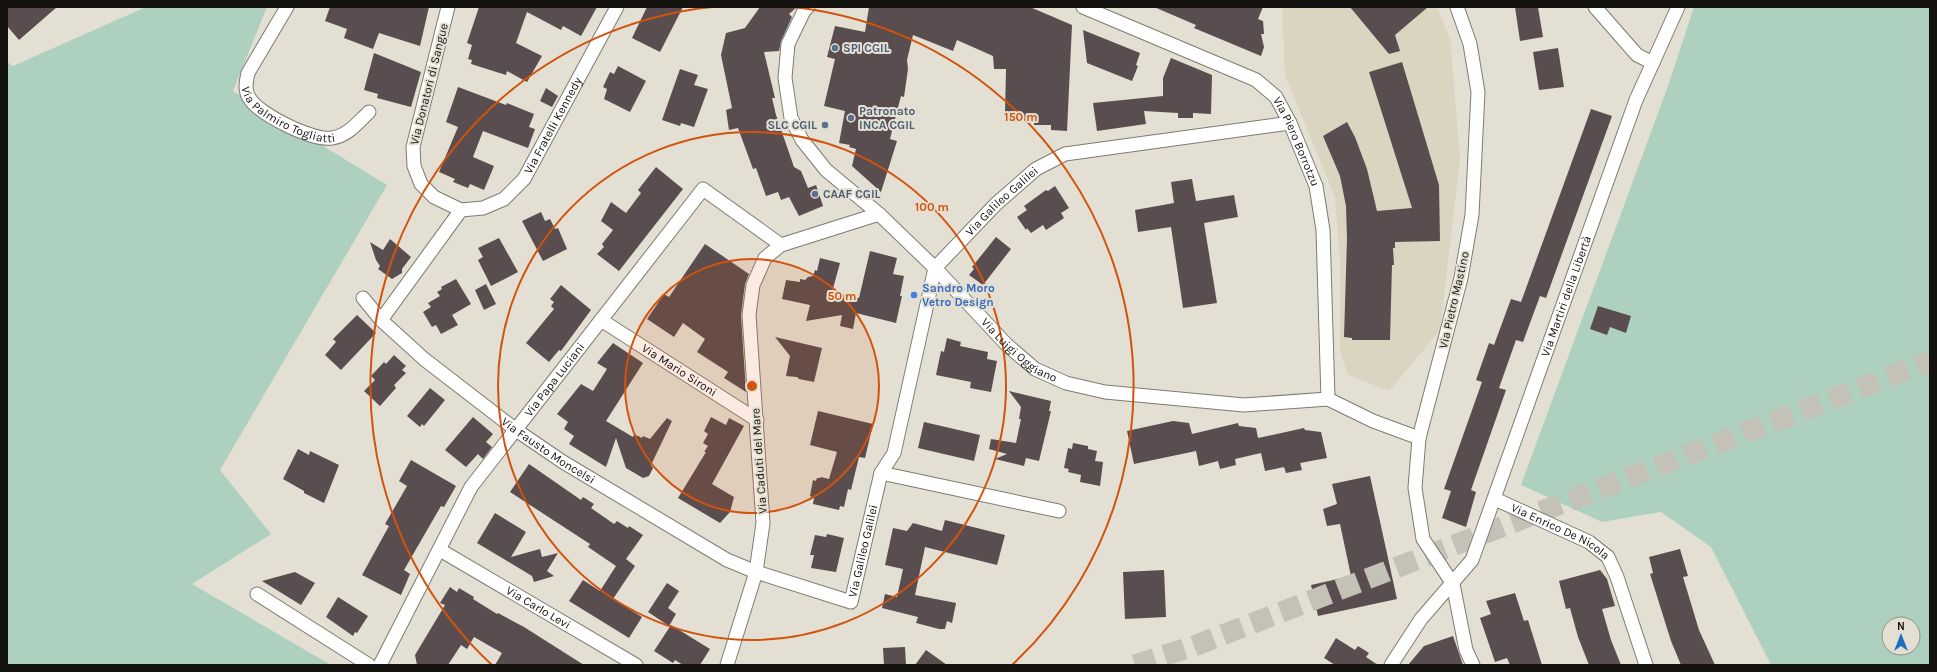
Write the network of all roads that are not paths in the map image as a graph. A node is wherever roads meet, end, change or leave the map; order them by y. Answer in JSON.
{"nodes":[{"id":1,"x":287,"y":7,"type":"edge"},
{"id":2,"x":448,"y":7,"type":"edge"},
{"id":3,"x":617,"y":7,"type":"edge"},
{"id":4,"x":808,"y":7,"type":"edge"},
{"id":5,"x":1083,"y":7,"type":"edge"},
{"id":6,"x":1456,"y":7,"type":"edge"},
{"id":7,"x":1594,"y":7,"type":"edge"},
{"id":8,"x":1678,"y":7,"type":"edge"},
{"id":9,"x":1653,"y":63,"type":"junction"},
{"id":10,"x":369,"y":112,"type":"dead end"},
{"id":11,"x":1290,"y":123,"type":"junction"},
{"id":12,"x":461,"y":210,"type":"junction"},
{"id":13,"x":879,"y":214,"type":"junction"},
{"id":14,"x":781,"y":244,"type":"junction"},
{"id":15,"x":936,"y":268,"type":"junction"},
{"id":16,"x":363,"y":298,"type":"dead end"},
{"id":17,"x":381,"y":320,"type":"junction"},
{"id":18,"x":601,"y":320,"type":"junction"},
{"id":19,"x":1328,"y":399,"type":"junction"},
{"id":20,"x":757,"y":420,"type":"junction"},
{"id":21,"x":516,"y":430,"type":"junction"},
{"id":22,"x":1419,"y":438,"type":"junction"},
{"id":23,"x":881,"y":473,"type":"junction"},
{"id":24,"x":1495,"y":499,"type":"junction"},
{"id":25,"x":1059,"y":511,"type":"dead end"},
{"id":26,"x":440,"y":550,"type":"junction"},
{"id":27,"x":756,"y":572,"type":"junction"},
{"id":28,"x":1452,"y":584,"type":"junction"},
{"id":29,"x":257,"y":594,"type":"dead end"},
{"id":30,"x":368,"y":665,"type":"edge"},
{"id":31,"x":380,"y":665,"type":"edge"},
{"id":32,"x":636,"y":665,"type":"edge"},
{"id":33,"x":727,"y":665,"type":"edge"},
{"id":34,"x":1391,"y":665,"type":"edge"},
{"id":35,"x":1473,"y":665,"type":"edge"},
{"id":36,"x":1646,"y":665,"type":"edge"}],
"edges":[{"from":1,"to":10,"type":"street","name":"Via Palmiro Togliatti"},
{"from":2,"to":12,"type":"street","name":"Via Donatori di Sangue"},
{"from":3,"to":12,"type":"street","name":"Via Fratelli Kennedy"},
{"from":4,"to":13,"type":"street","name":"Via Luigi Oggiano"},
{"from":5,"to":11,"type":"street","name":"Via Piero Borrotzu"},
{"from":6,"to":22,"type":"street","name":"Via Pietro Mastino"},
{"from":7,"to":9,"type":"street"},
{"from":8,"to":9,"type":"street","name":"Via Martiri della Libertà"},
{"from":9,"to":24,"type":"street","name":"Via Martiri della Libertà"},
{"from":11,"to":15,"type":"street","name":"Via Galileo Galilei"},
{"from":11,"to":19,"type":"street","name":"Via Piero Borrotzu"},
{"from":12,"to":17,"type":"street"},
{"from":13,"to":14,"type":"street","name":"Via Caduti del Mare"},
{"from":13,"to":15,"type":"street","name":"Via Luigi Oggiano"},
{"from":14,"to":18,"type":"street","name":"Via Papa Luciani"},
{"from":14,"to":20,"type":"street","name":"Via Caduti del Mare"},
{"from":15,"to":19,"type":"street","name":"Via Luigi Oggiano"},
{"from":15,"to":23,"type":"street","name":"Via Galileo Galilei"},
{"from":16,"to":17,"type":"street","name":"Via Fausto Moncelsi"},
{"from":17,"to":21,"type":"street","name":"Via Fausto Moncelsi"},
{"from":18,"to":20,"type":"street","name":"Via Mario Sironi"},
{"from":18,"to":21,"type":"street","name":"Via Papa Luciani"},
{"from":19,"to":22,"type":"street"},
{"from":20,"to":27,"type":"street","name":"Via Caduti del Mare"},
{"from":21,"to":26,"type":"street","name":"Via Papa Luciani"},
{"from":21,"to":27,"type":"street","name":"Via Fausto Moncelsi"},
{"from":22,"to":28,"type":"street","name":"Via Pietro Mastino"},
{"from":23,"to":25,"type":"street"},
{"from":23,"to":27,"type":"street","name":"Via Galileo Galilei"},
{"from":24,"to":28,"type":"street","name":"Via Martiri della Libertà"},
{"from":24,"to":36,"type":"street","name":"Via Enrico De Nicola"},
{"from":26,"to":31,"type":"street","name":"Via Papa Luciani"},
{"from":26,"to":32,"type":"street","name":"Via Carlo Levi"},
{"from":27,"to":33,"type":"street","name":"Via Caduti del Mare"},
{"from":28,"to":34,"type":"street","name":"Via Martiri della Libertà"},
{"from":28,"to":35,"type":"street"},
{"from":29,"to":30,"type":"street"}]}
